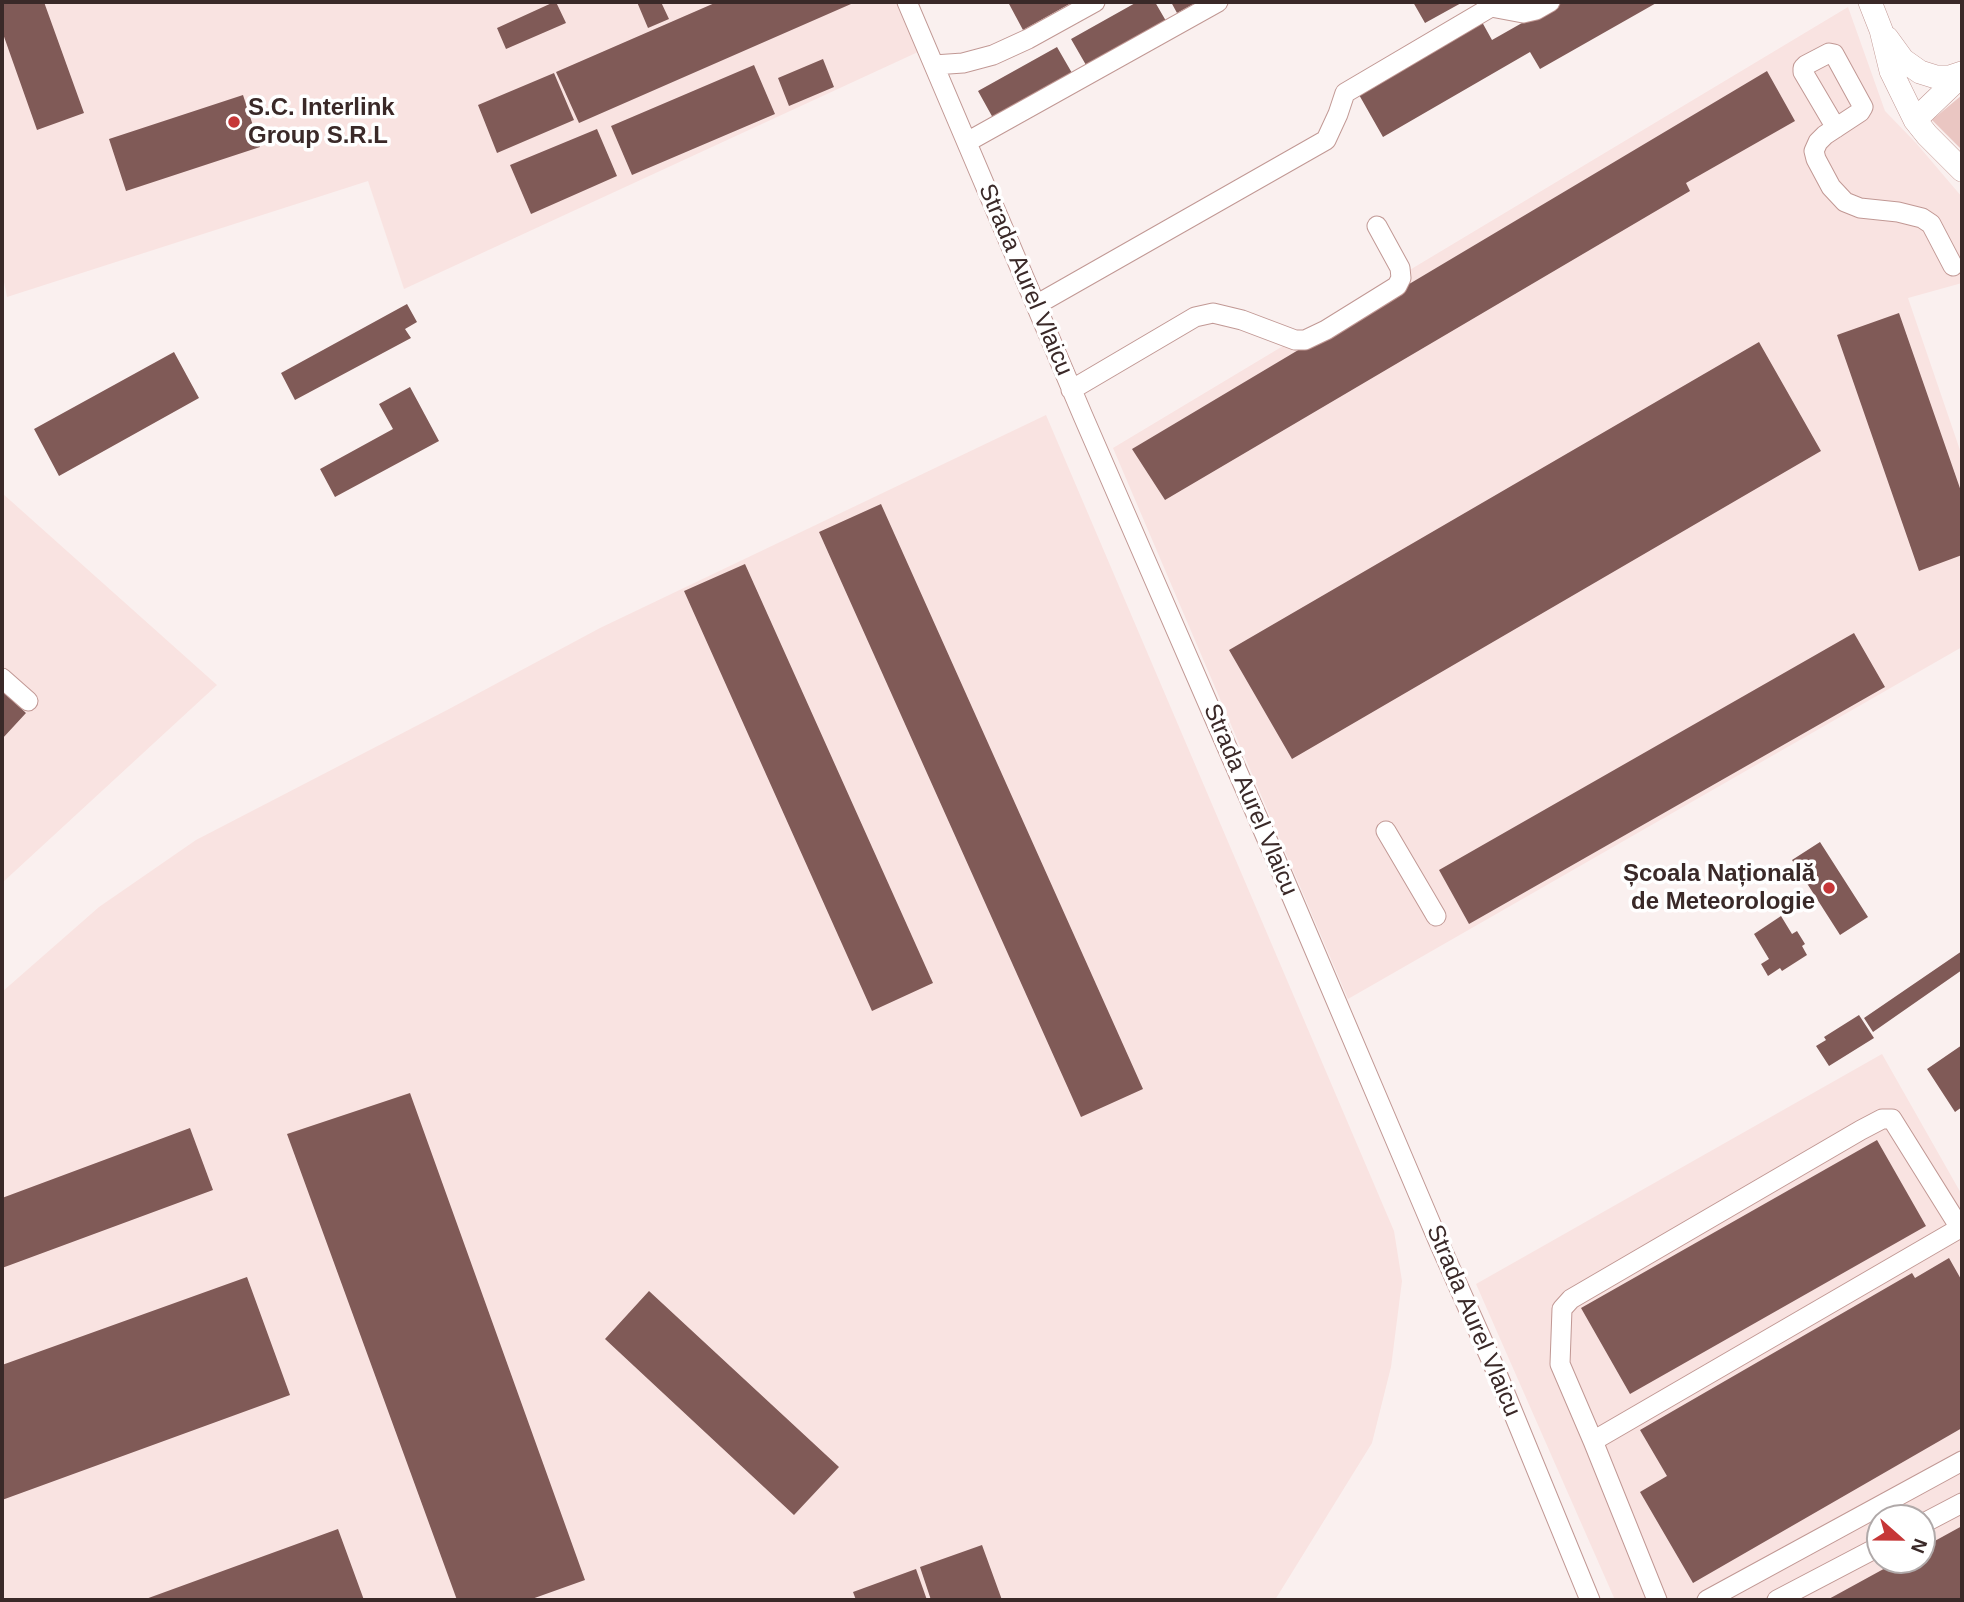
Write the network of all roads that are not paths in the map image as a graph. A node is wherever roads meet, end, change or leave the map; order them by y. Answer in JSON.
{"nodes":[{"id":1,"x":906,"y":2,"type":"edge"},
{"id":2,"x":1095,"y":2,"type":"edge"},
{"id":3,"x":1217,"y":2,"type":"edge"},
{"id":4,"x":1550,"y":2,"type":"edge"},
{"id":5,"x":1870,"y":2,"type":"edge"},
{"id":6,"x":1881,"y":30,"type":"junction"},
{"id":7,"x":934,"y":65,"type":"junction"},
{"id":8,"x":1962,"y":74,"type":"edge"},
{"id":9,"x":1915,"y":120,"type":"junction"},
{"id":10,"x":1836,"y":128,"type":"dead end"},
{"id":11,"x":967,"y":142,"type":"junction"},
{"id":12,"x":1962,"y":170,"type":"edge"},
{"id":13,"x":1377,"y":226,"type":"dead end"},
{"id":14,"x":1953,"y":265,"type":"dead end"},
{"id":15,"x":1035,"y":305,"type":"junction"},
{"id":16,"x":1072,"y":390,"type":"junction"},
{"id":17,"x":2,"y":678,"type":"edge"},
{"id":18,"x":28,"y":701,"type":"dead end"},
{"id":19,"x":1386,"y":831,"type":"dead end"},
{"id":20,"x":1436,"y":916,"type":"dead end"},
{"id":21,"x":1961,"y":1230,"type":"edge"},
{"id":22,"x":1593,"y":1441,"type":"junction"},
{"id":23,"x":1962,"y":1461,"type":"edge"},
{"id":24,"x":1962,"y":1503,"type":"edge"},
{"id":25,"x":1936,"y":1517,"type":"edge"},
{"id":26,"x":1866,"y":1553,"type":"edge"},
{"id":27,"x":1590,"y":1600,"type":"edge"},
{"id":28,"x":1657,"y":1600,"type":"edge"},
{"id":29,"x":1707,"y":1600,"type":"edge"},
{"id":30,"x":1777,"y":1600,"type":"edge"}],
"edges":[{"from":1,"to":7,"type":"street","name":"Strada Aurel Vlaicu"},
{"from":2,"to":7,"type":"street"},
{"from":3,"to":11,"type":"street"},
{"from":4,"to":15,"type":"street"},
{"from":5,"to":6,"type":"main road"},
{"from":6,"to":8,"type":"main road"},
{"from":6,"to":9,"type":"main road"},
{"from":7,"to":11,"type":"street","name":"Strada Aurel Vlaicu"},
{"from":8,"to":9,"type":"main road"},
{"from":9,"to":12,"type":"main road"},
{"from":10,"to":14,"type":"street"},
{"from":11,"to":15,"type":"street","name":"Strada Aurel Vlaicu"},
{"from":13,"to":16,"type":"street"},
{"from":15,"to":16,"type":"street","name":"Strada Aurel Vlaicu"},
{"from":16,"to":27,"type":"street","name":"Strada Aurel Vlaicu"},
{"from":17,"to":18,"type":"street"},
{"from":19,"to":20,"type":"street"},
{"from":21,"to":22,"type":"street"},
{"from":21,"to":22,"type":"street"},
{"from":22,"to":28,"type":"street"},
{"from":23,"to":29,"type":"street"},
{"from":24,"to":25,"type":"street"},
{"from":26,"to":30,"type":"street"}]}
